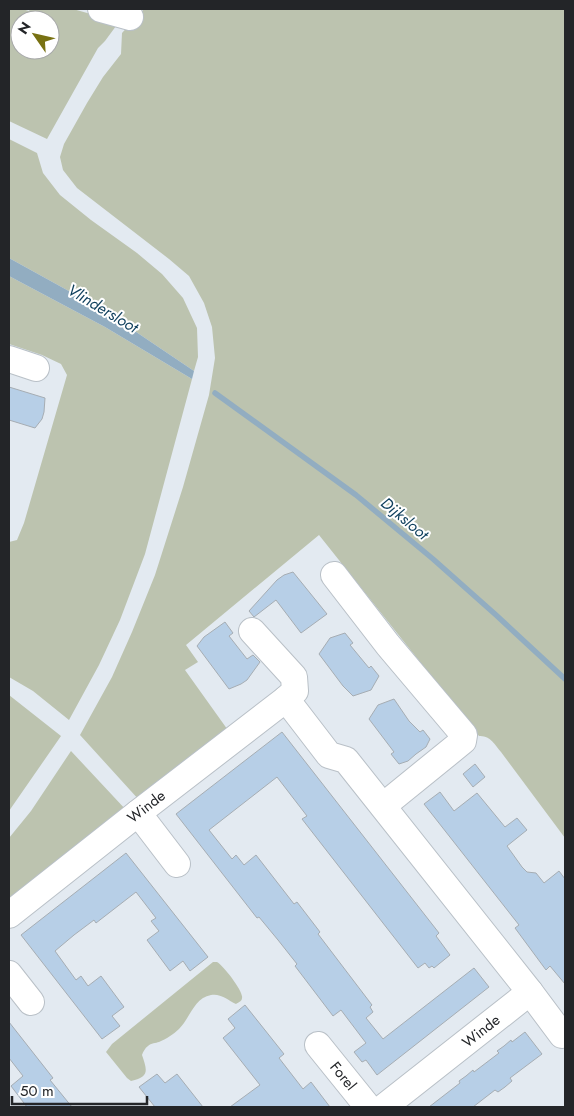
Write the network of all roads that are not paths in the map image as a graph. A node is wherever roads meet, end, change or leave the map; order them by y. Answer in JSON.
{"nodes":[{"id":1,"x":101,"y":9,"type":"edge"},
{"id":2,"x":130,"y":17,"type":"dead end"},
{"id":3,"x":9,"y":358,"type":"edge"},
{"id":4,"x":36,"y":368,"type":"dead end"},
{"id":5,"x":334,"y":575,"type":"dead end"},
{"id":6,"x":252,"y":631,"type":"dead end"},
{"id":7,"x":286,"y":699,"type":"junction"},
{"id":8,"x":383,"y":806,"type":"junction"},
{"id":9,"x":138,"y":813,"type":"junction"},
{"id":10,"x":177,"y":864,"type":"dead end"},
{"id":11,"x":9,"y":916,"type":"edge"},
{"id":12,"x":9,"y":974,"type":"edge"},
{"id":13,"x":530,"y":992,"type":"junction"},
{"id":14,"x":32,"y":1002,"type":"dead end"},
{"id":15,"x":562,"y":1035,"type":"dead end"},
{"id":16,"x":318,"y":1045,"type":"dead end"},
{"id":17,"x":368,"y":1107,"type":"edge"},
{"id":18,"x":384,"y":1107,"type":"edge"}],
"edges":[{"from":1,"to":2,"type":"street"},
{"from":3,"to":4,"type":"street"},
{"from":5,"to":8,"type":"street"},
{"from":6,"to":7,"type":"street"},
{"from":7,"to":8,"type":"street"},
{"from":7,"to":9,"type":"street","name":"Winde"},
{"from":8,"to":13,"type":"street"},
{"from":9,"to":10,"type":"street"},
{"from":9,"to":11,"type":"street","name":"Winde"},
{"from":12,"to":14,"type":"street"},
{"from":13,"to":15,"type":"street"},
{"from":13,"to":18,"type":"street","name":"Winde"},
{"from":16,"to":17,"type":"street","name":"Forel"}]}
